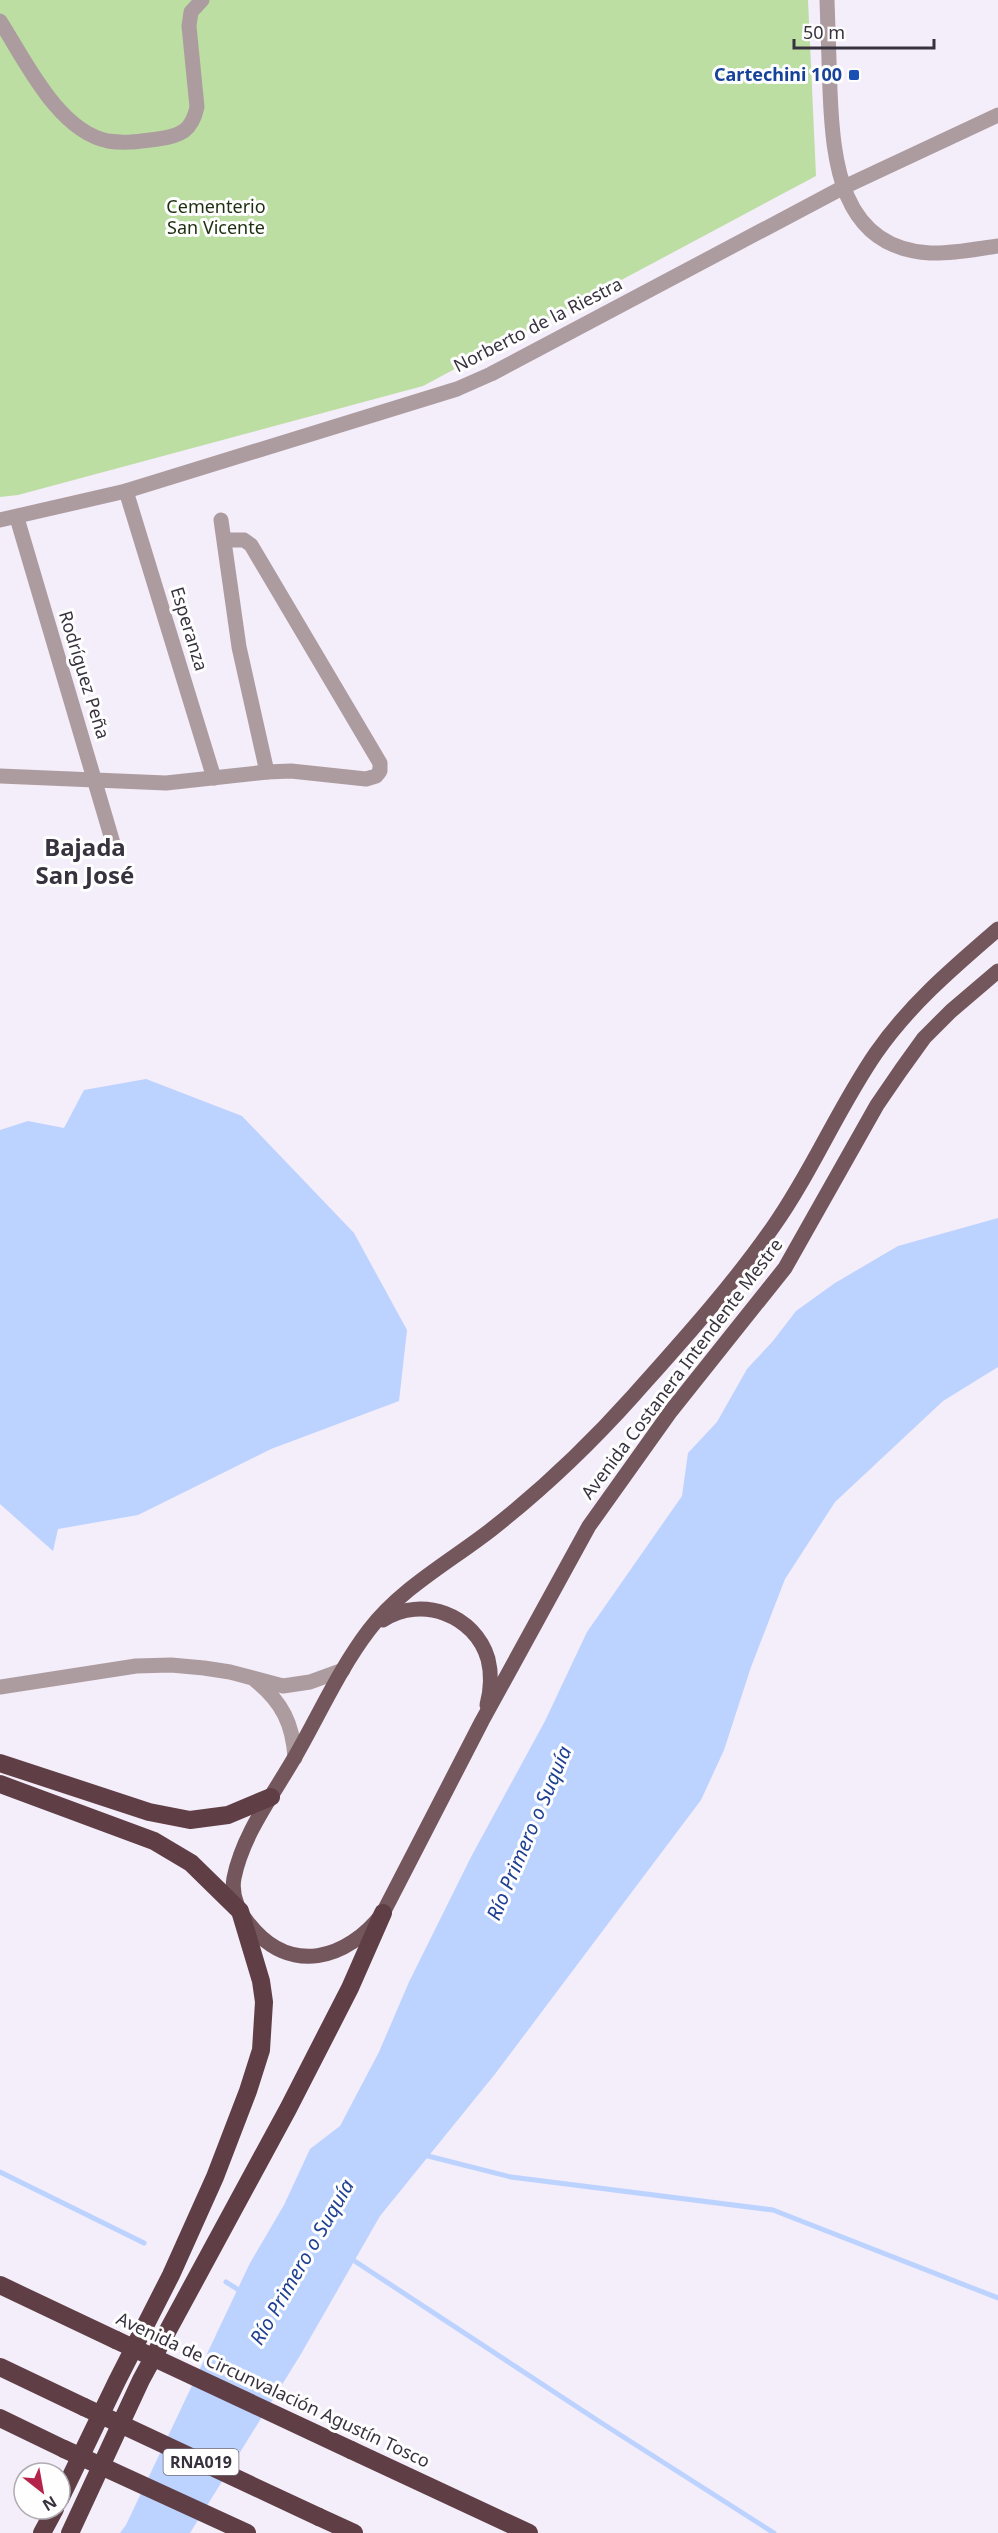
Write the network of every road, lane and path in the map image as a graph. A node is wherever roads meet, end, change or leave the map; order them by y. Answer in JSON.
{"nodes":[{"id":1,"x":202,"y":0,"type":"edge"},
{"id":2,"x":827,"y":0,"type":"edge"},
{"id":3,"x":0,"y":21,"type":"edge"},
{"id":4,"x":998,"y":114,"type":"edge"},
{"id":5,"x":842,"y":188,"type":"junction"},
{"id":6,"x":998,"y":246,"type":"edge"},
{"id":7,"x":126,"y":491,"type":"junction"},
{"id":8,"x":17,"y":518,"type":"junction"},
{"id":9,"x":0,"y":520,"type":"edge"},
{"id":10,"x":221,"y":520,"type":"dead end"},
{"id":11,"x":225,"y":540,"type":"junction"},
{"id":12,"x":267,"y":772,"type":"junction"},
{"id":13,"x":0,"y":776,"type":"edge"},
{"id":14,"x":214,"y":778,"type":"junction"},
{"id":15,"x":94,"y":779,"type":"junction"},
{"id":16,"x":113,"y":843,"type":"dead end"},
{"id":17,"x":998,"y":929,"type":"edge"},
{"id":18,"x":998,"y":971,"type":"edge"},
{"id":19,"x":367,"y":1633,"type":"junction"},
{"id":20,"x":343,"y":1670,"type":"junction"},
{"id":21,"x":253,"y":1680,"type":"junction"},
{"id":22,"x":0,"y":1687,"type":"edge"},
{"id":23,"x":482,"y":1721,"type":"junction"},
{"id":24,"x":295,"y":1758,"type":"junction"},
{"id":25,"x":0,"y":1763,"type":"edge"},
{"id":26,"x":0,"y":1784,"type":"edge"},
{"id":27,"x":271,"y":1797,"type":"junction"},
{"id":28,"x":240,"y":1911,"type":"junction"},
{"id":29,"x":383,"y":1913,"type":"junction"},
{"id":30,"x":1,"y":2285,"type":"edge"},
{"id":31,"x":0,"y":2367,"type":"edge"},
{"id":32,"x":0,"y":2418,"type":"edge"},
{"id":33,"x":72,"y":2475,"type":"edge"},
{"id":34,"x":70,"y":2533,"type":"edge"},
{"id":35,"x":247,"y":2533,"type":"edge"},
{"id":36,"x":354,"y":2533,"type":"edge"},
{"id":37,"x":529,"y":2533,"type":"edge"}],
"edges":[{"from":1,"to":3,"type":"street"},
{"from":2,"to":5,"type":"street"},
{"from":4,"to":5,"type":"street","name":"Norberto de la Riestra"},
{"from":5,"to":6,"type":"street"},
{"from":5,"to":7,"type":"street","name":"Norberto de la Riestra"},
{"from":7,"to":8,"type":"street","name":"Norberto de la Riestra"},
{"from":7,"to":14,"type":"street","name":"Esperanza"},
{"from":8,"to":9,"type":"street","name":"Norberto de la Riestra"},
{"from":8,"to":15,"type":"street","name":"Rodríguez Peña"},
{"from":10,"to":11,"type":"street"},
{"from":11,"to":12,"type":"street"},
{"from":11,"to":12,"type":"street"},
{"from":12,"to":14,"type":"street"},
{"from":13,"to":15,"type":"street"},
{"from":14,"to":15,"type":"street"},
{"from":15,"to":16,"type":"street","name":"Rodríguez Peña"},
{"from":17,"to":19,"type":"main road","name":"Avenida Costanera Intendente Mestre"},
{"from":18,"to":23,"type":"main road","name":"Avenida Costanera Intendente Mestre"},
{"from":19,"to":20,"type":"main road","name":"Avenida Costanera Intendente Mestre"},
{"from":19,"to":23,"type":"main road"},
{"from":20,"to":21,"type":"street"},
{"from":20,"to":24,"type":"main road","name":"Avenida Costanera Intendente Mestre"},
{"from":21,"to":22,"type":"street"},
{"from":21,"to":24,"type":"street"},
{"from":23,"to":29,"type":"main road","name":"Avenida Costanera Intendente Mestre"},
{"from":24,"to":27,"type":"main road","name":"Avenida Costanera Intendente Mestre"},
{"from":25,"to":27,"type":"highway"},
{"from":26,"to":28,"type":"highway"},
{"from":27,"to":28,"type":"main road","name":"Avenida Costanera Intendente Mestre"},
{"from":28,"to":29,"type":"main road","name":"Avenida Costanera Intendente Mestre"},
{"from":28,"to":33,"type":"highway"},
{"from":29,"to":34,"type":"highway"},
{"from":30,"to":37,"type":"highway","name":"Avenida de Circunvalación Agustín Tosco","bridge":true},
{"from":31,"to":36,"type":"highway","number":"RNA019","bridge":true},
{"from":32,"to":35,"type":"highway","bridge":true}]}
